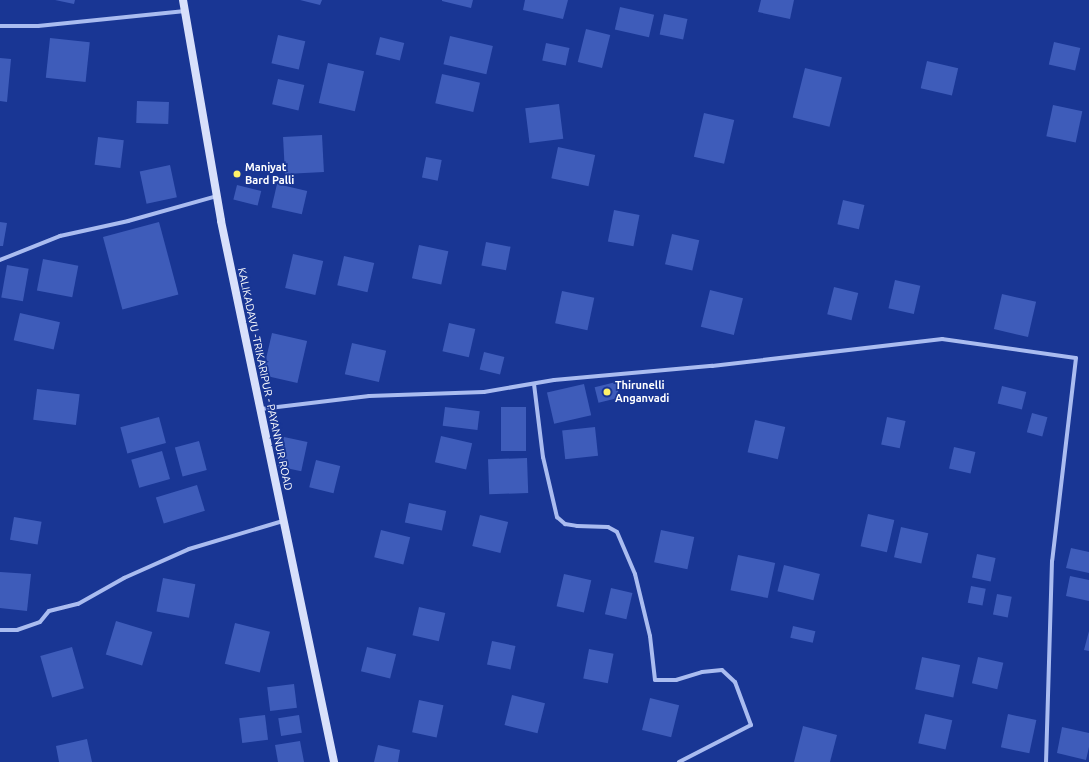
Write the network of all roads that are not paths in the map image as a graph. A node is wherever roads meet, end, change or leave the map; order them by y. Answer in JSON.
{"nodes":[{"id":1,"x":183,"y":0,"type":"edge"},
{"id":2,"x":185,"y":11,"type":"junction"},
{"id":3,"x":0,"y":26,"type":"edge"},
{"id":4,"x":217,"y":196,"type":"junction"},
{"id":5,"x":0,"y":260,"type":"edge"},
{"id":6,"x":534,"y":384,"type":"junction"},
{"id":7,"x":260,"y":410,"type":"junction"},
{"id":8,"x":283,"y":520,"type":"junction"},
{"id":9,"x":0,"y":630,"type":"edge"},
{"id":10,"x":334,"y":762,"type":"edge"},
{"id":11,"x":679,"y":762,"type":"edge"},
{"id":12,"x":1046,"y":762,"type":"edge"}],
"edges":[{"from":1,"to":2,"type":"main road","name":"KALIKADAVU -TRIKARIPUR - PAYANNUR ROAD"},
{"from":2,"to":3,"type":"street"},
{"from":2,"to":4,"type":"main road","name":"KALIKADAVU -TRIKARIPUR - PAYANNUR ROAD"},
{"from":4,"to":5,"type":"street"},
{"from":4,"to":7,"type":"main road","name":"KALIKADAVU -TRIKARIPUR - PAYANNUR ROAD"},
{"from":6,"to":7,"type":"street"},
{"from":6,"to":11,"type":"street"},
{"from":6,"to":12,"type":"street"},
{"from":7,"to":8,"type":"main road","name":"KALIKADAVU -TRIKARIPUR - PAYANNUR ROAD"},
{"from":8,"to":9,"type":"street"},
{"from":8,"to":10,"type":"main road","name":"KALIKADAVU -TRIKARIPUR - PAYANNUR ROAD"}]}
